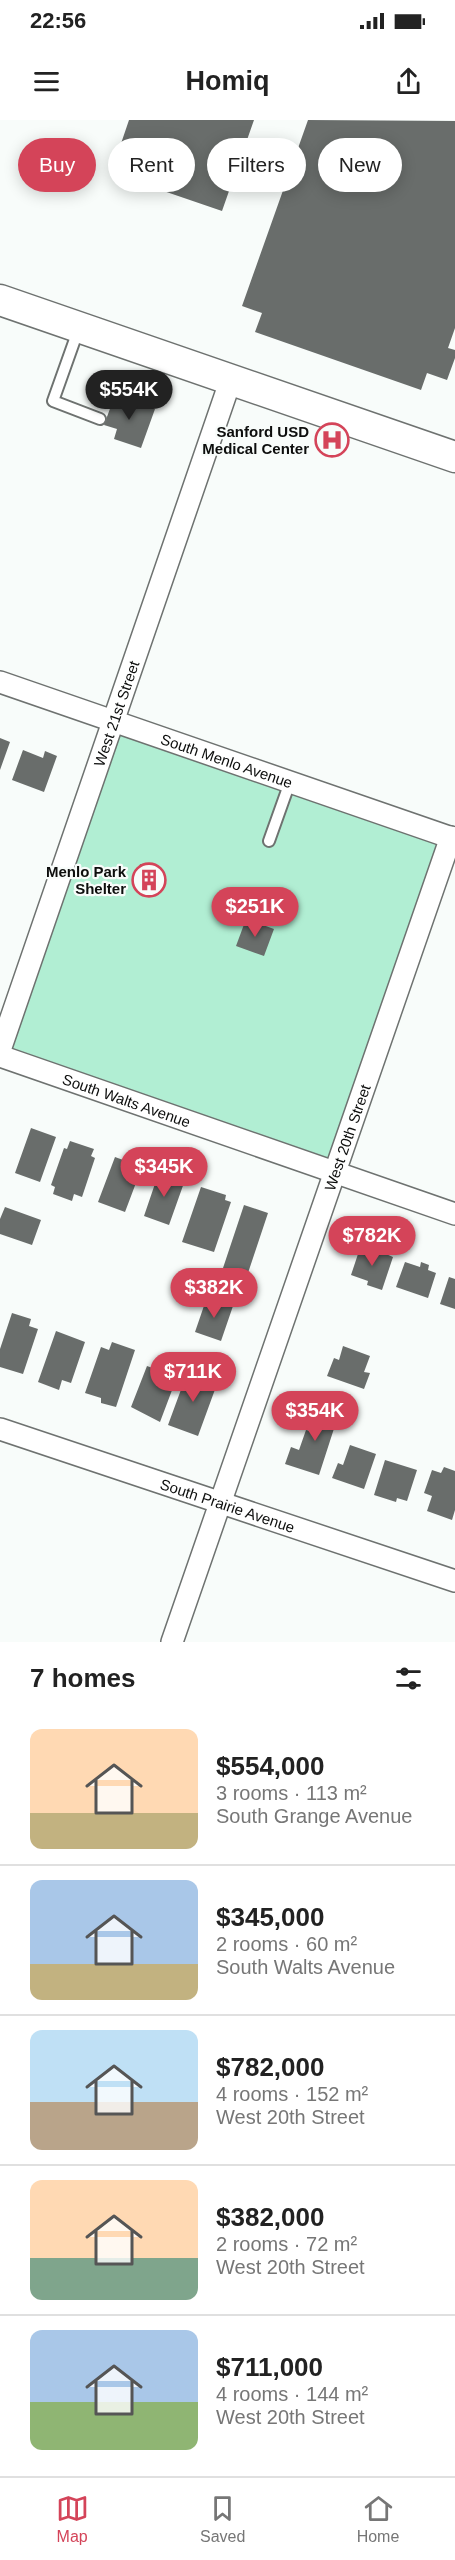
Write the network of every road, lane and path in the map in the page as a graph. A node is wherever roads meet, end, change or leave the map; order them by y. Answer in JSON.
{"nodes":[{"id":1,"x":0,"y":300,"type":"edge"},
{"id":2,"x":79,"y":327,"type":"junction"},
{"id":3,"x":231,"y":379,"type":"junction"},
{"id":4,"x":100,"y":419,"type":"dead end"},
{"id":5,"x":455,"y":457,"type":"edge"},
{"id":6,"x":0,"y":682,"type":"edge"},
{"id":7,"x":112,"y":721,"type":"junction"},
{"id":8,"x":290,"y":782,"type":"junction"},
{"id":9,"x":453,"y":838,"type":"edge"},
{"id":10,"x":269,"y":841,"type":"dead end"},
{"id":11,"x":0,"y":1050,"type":"edge"},
{"id":12,"x":0,"y":1056,"type":"edge"},
{"id":13,"x":336,"y":1172,"type":"junction"},
{"id":14,"x":455,"y":1214,"type":"edge"},
{"id":15,"x":0,"y":1429,"type":"edge"},
{"id":16,"x":219,"y":1502,"type":"junction"},
{"id":17,"x":455,"y":1581,"type":"edge"},
{"id":18,"x":172,"y":1642,"type":"edge"}],
"edges":[{"from":1,"to":2,"type":"street"},
{"from":2,"to":3,"type":"street"},
{"from":2,"to":4,"type":"lane"},
{"from":3,"to":5,"type":"street"},
{"from":3,"to":7,"type":"street","name":"West 21st Street"},
{"from":6,"to":7,"type":"street","name":"South Menlo Avenue"},
{"from":7,"to":8,"type":"street","name":"South Menlo Avenue"},
{"from":7,"to":11,"type":"street","name":"West 21st Street"},
{"from":8,"to":9,"type":"street","name":"South Menlo Avenue"},
{"from":8,"to":10,"type":"lane"},
{"from":9,"to":13,"type":"street","name":"West 20th Street"},
{"from":12,"to":13,"type":"street","name":"South Walts Avenue"},
{"from":13,"to":14,"type":"street","name":"South Walts Avenue"},
{"from":13,"to":16,"type":"street","name":"West 20th Street"},
{"from":15,"to":16,"type":"street","name":"South Prairie Avenue"},
{"from":16,"to":17,"type":"street","name":"South Prairie Avenue"},
{"from":16,"to":18,"type":"street","name":"West 20th Street"}]}
